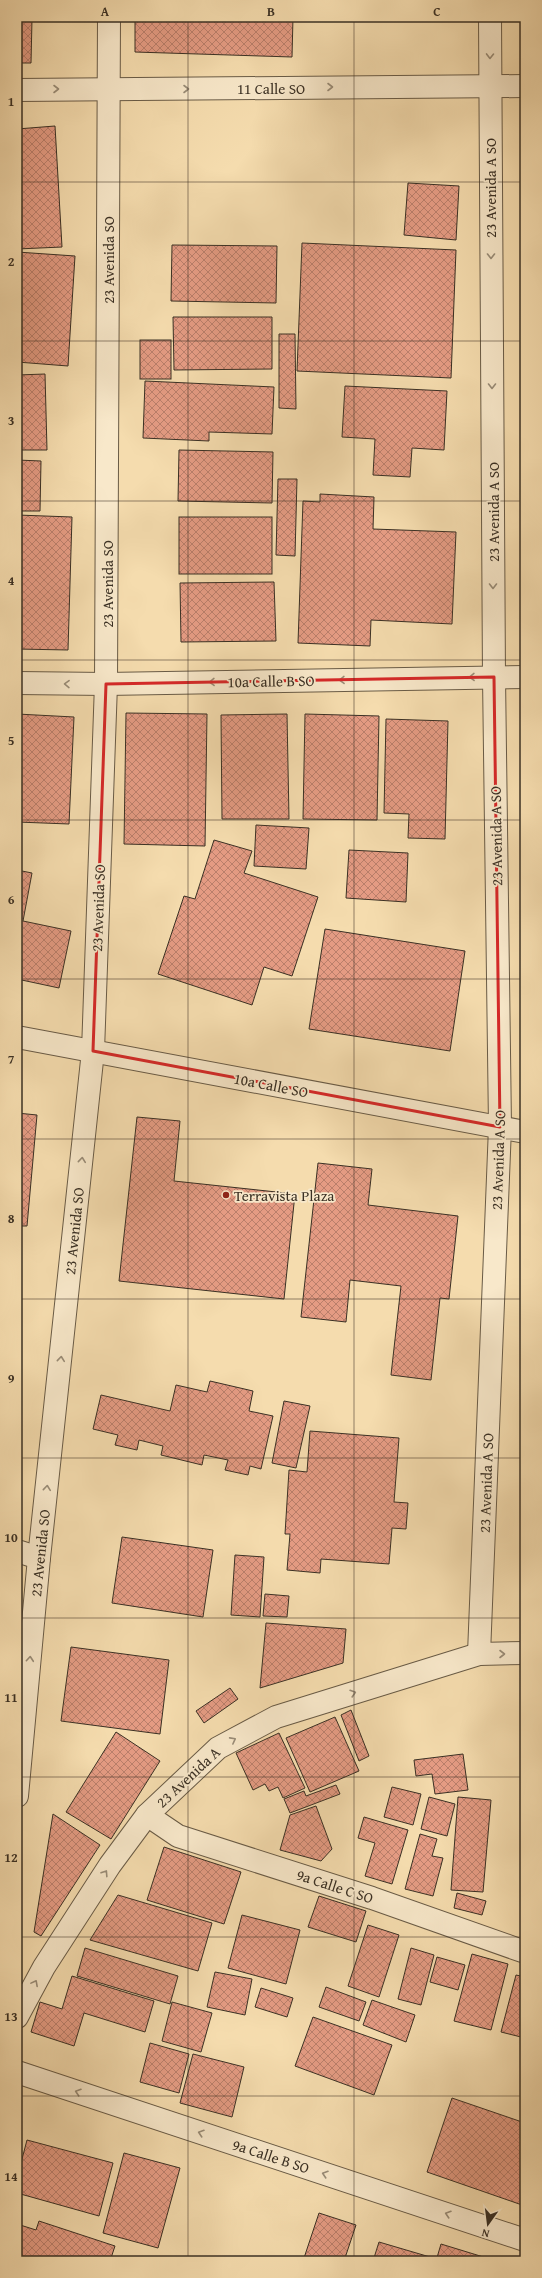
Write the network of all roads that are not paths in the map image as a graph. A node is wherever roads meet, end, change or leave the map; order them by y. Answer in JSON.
{"nodes":[{"id":1,"x":109,"y":17,"type":"edge"},
{"id":2,"x":490,"y":17,"type":"edge"},
{"id":3,"x":490,"y":86,"type":"junction"},
{"id":4,"x":525,"y":86,"type":"edge"},
{"id":5,"x":109,"y":89,"type":"junction"},
{"id":6,"x":17,"y":90,"type":"edge"},
{"id":7,"x":494,"y":677,"type":"junction"},
{"id":8,"x":525,"y":677,"type":"edge"},
{"id":9,"x":17,"y":683,"type":"edge"},
{"id":10,"x":106,"y":684,"type":"junction"},
{"id":11,"x":17,"y":1037,"type":"edge"},
{"id":12,"x":94,"y":1051,"type":"junction"},
{"id":13,"x":500,"y":1127,"type":"junction"},
{"id":14,"x":525,"y":1132,"type":"edge"},
{"id":15,"x":17,"y":1551,"type":"edge"},
{"id":16,"x":39,"y":1558,"type":"junction"},
{"id":17,"x":525,"y":1653,"type":"edge"},
{"id":18,"x":479,"y":1654,"type":"junction"},
{"id":19,"x":17,"y":1796,"type":"edge"},
{"id":20,"x":147,"y":1815,"type":"junction"},
{"id":21,"x":525,"y":1952,"type":"edge"},
{"id":22,"x":17,"y":2017,"type":"edge"},
{"id":23,"x":17,"y":2072,"type":"edge"},
{"id":24,"x":525,"y":2240,"type":"edge"}],
"edges":[{"from":1,"to":5,"type":"street","name":"23 Avenida SO"},
{"from":2,"to":3,"type":"street","name":"23 Avenida A SO","one_way":true},
{"from":3,"to":4,"type":"street","name":"11 Calle SO"},
{"from":5,"to":3,"type":"street","name":"11 Calle SO","one_way":true},
{"from":3,"to":7,"type":"street","name":"23 Avenida A SO","one_way":true},
{"from":6,"to":5,"type":"street","name":"11 Calle SO","one_way":true},
{"from":5,"to":10,"type":"street","name":"23 Avenida SO"},
{"from":7,"to":8,"type":"street","name":"10a Calle B SO"},
{"from":7,"to":10,"type":"street","name":"10a Calle B SO","one_way":true},
{"from":7,"to":13,"type":"street","name":"23 Avenida A SO"},
{"from":10,"to":9,"type":"street","name":"10a Calle B SO","one_way":true},
{"from":10,"to":12,"type":"street","name":"23 Avenida SO"},
{"from":11,"to":12,"type":"street","name":"10a Calle SO"},
{"from":12,"to":13,"type":"street","name":"10a Calle SO"},
{"from":16,"to":12,"type":"street","name":"23 Avenida SO","one_way":true},
{"from":13,"to":14,"type":"street","name":"10a Calle SO"},
{"from":13,"to":18,"type":"street","name":"23 Avenida A SO"},
{"from":15,"to":16,"type":"street"},
{"from":19,"to":16,"type":"street","name":"23 Avenida SO","one_way":true},
{"from":18,"to":17,"type":"street","name":"23 Avenida A","one_way":true},
{"from":20,"to":18,"type":"street","name":"23 Avenida A","one_way":true},
{"from":20,"to":21,"type":"street","name":"9a Calle C SO"},
{"from":22,"to":20,"type":"street","name":"23 Avenida A","one_way":true},
{"from":24,"to":23,"type":"street","name":"9a Calle B SO","one_way":true}]}
